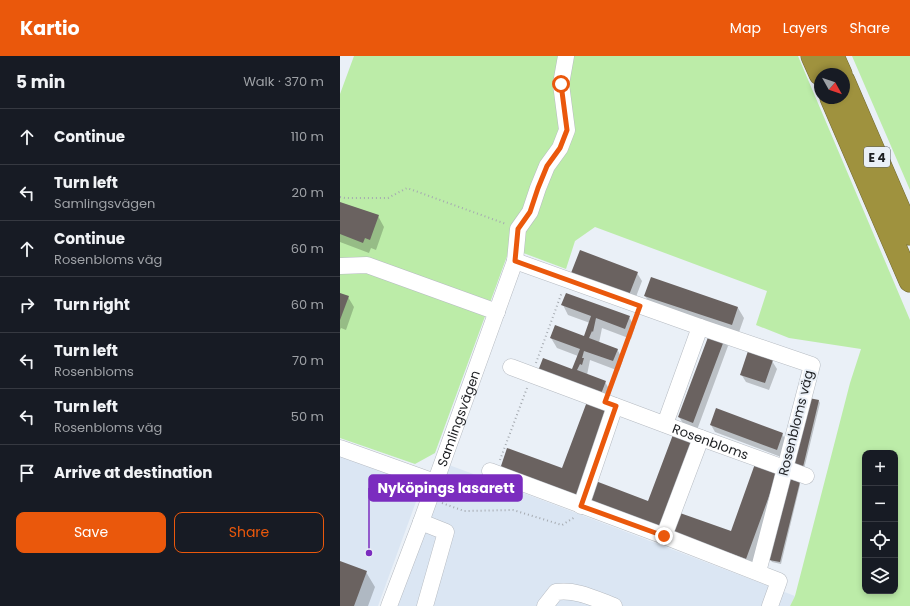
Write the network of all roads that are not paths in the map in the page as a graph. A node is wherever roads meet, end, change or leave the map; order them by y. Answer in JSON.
{"nodes":[{"id":1,"x":566,"y":56,"type":"edge"},
{"id":2,"x":812,"y":56,"type":"edge"},
{"id":3,"x":833,"y":56,"type":"edge"},
{"id":4,"x":817,"y":68,"type":"edge"},
{"id":5,"x":838,"y":68,"type":"edge"},
{"id":6,"x":850,"y":95,"type":"edge"},
{"id":7,"x":834,"y":104,"type":"edge"},
{"id":8,"x":910,"y":234,"type":"edge"},
{"id":9,"x":515,"y":261,"type":"junction"},
{"id":10,"x":340,"y":266,"type":"edge"},
{"id":11,"x":910,"y":281,"type":"edge"},
{"id":12,"x":497,"y":312,"type":"junction"},
{"id":13,"x":700,"y":327,"type":"junction"},
{"id":14,"x":511,"y":367,"type":"dead end"},
{"id":15,"x":610,"y":404,"type":"junction"},
{"id":16,"x":665,"y":424,"type":"junction"},
{"id":17,"x":701,"y":438,"type":"junction"},
{"id":18,"x":340,"y":448,"type":"edge"},
{"id":19,"x":785,"y":468,"type":"junction"},
{"id":20,"x":490,"y":471,"type":"dead end"},
{"id":21,"x":806,"y":476,"type":"dead end"},
{"id":22,"x":435,"y":482,"type":"junction"},
{"id":23,"x":581,"y":506,"type":"junction"},
{"id":24,"x":421,"y":522,"type":"junction"},
{"id":25,"x":664,"y":536,"type":"junction"},
{"id":26,"x":758,"y":572,"type":"junction"},
{"id":27,"x":388,"y":606,"type":"edge"},
{"id":28,"x":425,"y":606,"type":"edge"},
{"id":29,"x":545,"y":606,"type":"edge"},
{"id":30,"x":614,"y":606,"type":"edge"},
{"id":31,"x":770,"y":606,"type":"edge"}],
"edges":[{"from":1,"to":9,"type":"street","name":"Samlingsvägen"},
{"from":2,"to":4,"type":"highway"},
{"from":3,"to":5,"type":"highway"},
{"from":6,"to":8,"type":"highway","number":"E 4"},
{"from":7,"to":11,"type":"highway","number":"E 4"},
{"from":9,"to":12,"type":"street","name":"Samlingsvägen"},
{"from":9,"to":13,"type":"street","name":"Rosenbloms väg"},
{"from":10,"to":12,"type":"street"},
{"from":12,"to":22,"type":"street","name":"Samlingsvägen"},
{"from":13,"to":16,"type":"street"},
{"from":13,"to":19,"type":"street","name":"Rosenbloms väg"},
{"from":14,"to":15,"type":"street","name":"Rosenbloms"},
{"from":15,"to":16,"type":"street","name":"Rosenbloms"},
{"from":15,"to":23,"type":"street"},
{"from":16,"to":17,"type":"street","name":"Rosenbloms"},
{"from":17,"to":19,"type":"street","name":"Rosenbloms"},
{"from":17,"to":25,"type":"street"},
{"from":18,"to":22,"type":"street"},
{"from":19,"to":21,"type":"street","name":"Rosenbloms"},
{"from":19,"to":26,"type":"street","name":"Rosenbloms väg"},
{"from":20,"to":23,"type":"street"},
{"from":22,"to":24,"type":"street","name":"Samlingsvägen"},
{"from":23,"to":25,"type":"street"},
{"from":24,"to":27,"type":"street","name":"Samlingsvägen"},
{"from":24,"to":28,"type":"street"},
{"from":25,"to":26,"type":"street"},
{"from":26,"to":31,"type":"street"},
{"from":29,"to":30,"type":"street"}]}
